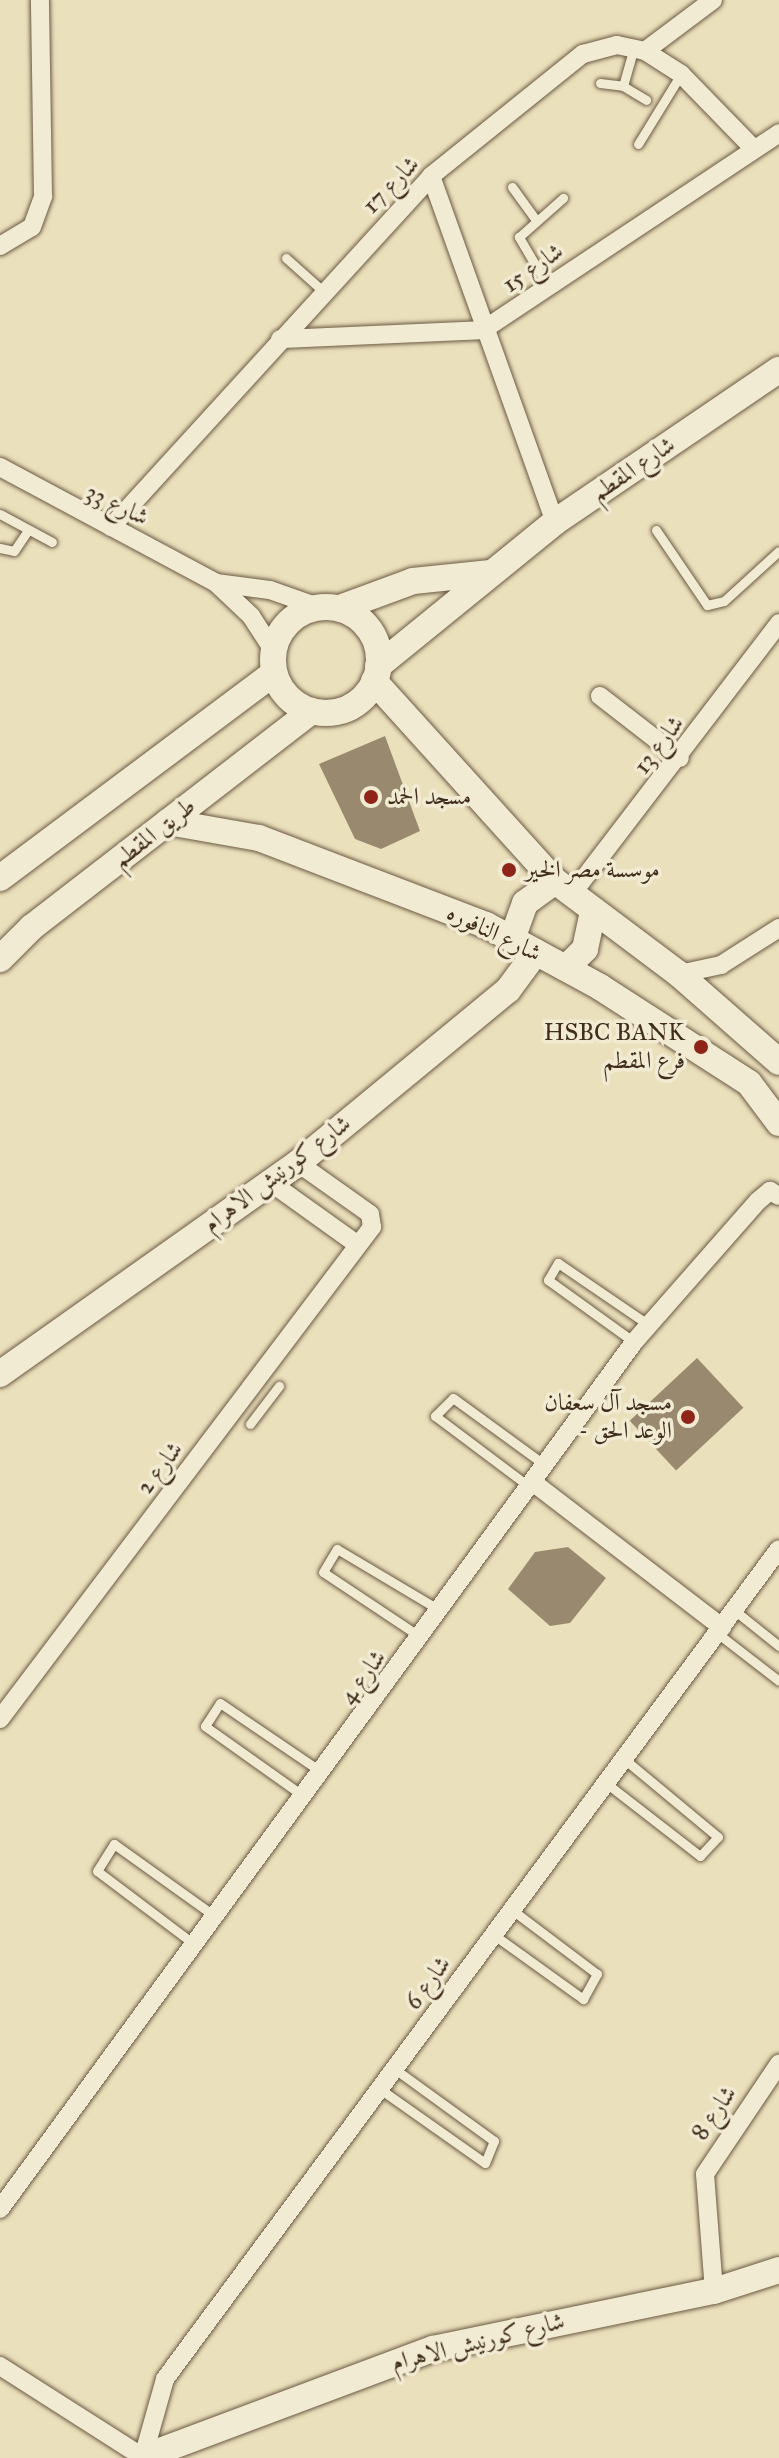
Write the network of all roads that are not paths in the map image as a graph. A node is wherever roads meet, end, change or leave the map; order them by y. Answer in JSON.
{"nodes":[{"id":1,"x":40,"y":0,"type":"edge"},
{"id":2,"x":713,"y":0,"type":"edge"},
{"id":3,"x":639,"y":49,"type":"junction"},
{"id":4,"x":681,"y":74,"type":"junction"},
{"id":5,"x":600,"y":83,"type":"dead end"},
{"id":6,"x":623,"y":86,"type":"junction"},
{"id":7,"x":646,"y":100,"type":"dead end"},
{"id":8,"x":779,"y":133,"type":"edge"},
{"id":9,"x":638,"y":144,"type":"dead end"},
{"id":10,"x":754,"y":149,"type":"junction"},
{"id":11,"x":431,"y":176,"type":"junction"},
{"id":12,"x":512,"y":187,"type":"dead end"},
{"id":13,"x":563,"y":198,"type":"dead end"},
{"id":14,"x":535,"y":219,"type":"junction"},
{"id":15,"x":0,"y":246,"type":"edge"},
{"id":16,"x":286,"y":258,"type":"dead end"},
{"id":17,"x":547,"y":285,"type":"junction"},
{"id":18,"x":324,"y":292,"type":"junction"},
{"id":19,"x":483,"y":330,"type":"junction"},
{"id":20,"x":280,"y":339,"type":"junction"},
{"id":21,"x":779,"y":370,"type":"edge"},
{"id":22,"x":0,"y":467,"type":"edge"},
{"id":23,"x":0,"y":514,"type":"edge"},
{"id":24,"x":555,"y":522,"type":"junction"},
{"id":25,"x":111,"y":527,"type":"junction"},
{"id":26,"x":28,"y":530,"type":"junction"},
{"id":27,"x":656,"y":530,"type":"dead end"},
{"id":28,"x":52,"y":542,"type":"dead end"},
{"id":29,"x":0,"y":548,"type":"edge"},
{"id":30,"x":779,"y":551,"type":"edge"},
{"id":31,"x":491,"y":573,"type":"junction"},
{"id":32,"x":216,"y":583,"type":"junction"},
{"id":33,"x":329,"y":608,"type":"junction"},
{"id":34,"x":779,"y":623,"type":"edge"},
{"id":35,"x":274,"y":662,"type":"junction"},
{"id":36,"x":376,"y":673,"type":"junction"},
{"id":37,"x":600,"y":696,"type":"dead end"},
{"id":38,"x":311,"y":711,"type":"junction"},
{"id":39,"x":680,"y":758,"type":"junction"},
{"id":40,"x":168,"y":822,"type":"junction"},
{"id":41,"x":0,"y":878,"type":"edge"},
{"id":42,"x":573,"y":895,"type":"junction"},
{"id":43,"x":779,"y":928,"type":"edge"},
{"id":44,"x":512,"y":939,"type":"junction"},
{"id":45,"x":536,"y":952,"type":"junction"},
{"id":46,"x":0,"y":959,"type":"edge"},
{"id":47,"x":566,"y":968,"type":"junction"},
{"id":48,"x":679,"y":974,"type":"junction"},
{"id":49,"x":779,"y":1062,"type":"edge"},
{"id":50,"x":779,"y":1123,"type":"edge"},
{"id":51,"x":298,"y":1163,"type":"junction"},
{"id":52,"x":270,"y":1182,"type":"junction"},
{"id":53,"x":779,"y":1196,"type":"edge"},
{"id":54,"x":358,"y":1245,"type":"junction"},
{"id":55,"x":649,"y":1325,"type":"junction"},
{"id":56,"x":634,"y":1342,"type":"junction"},
{"id":57,"x":0,"y":1374,"type":"edge"},
{"id":58,"x":279,"y":1386,"type":"dead end"},
{"id":59,"x":248,"y":1391,"type":"junction"},
{"id":60,"x":265,"y":1404,"type":"junction"},
{"id":61,"x":250,"y":1424,"type":"dead end"},
{"id":62,"x":547,"y":1466,"type":"junction"},
{"id":63,"x":533,"y":1485,"type":"junction"},
{"id":64,"x":779,"y":1549,"type":"edge"},
{"id":65,"x":734,"y":1610,"type":"junction"},
{"id":66,"x":441,"y":1611,"type":"junction"},
{"id":67,"x":720,"y":1630,"type":"junction"},
{"id":68,"x":422,"y":1638,"type":"junction"},
{"id":69,"x":779,"y":1646,"type":"edge"},
{"id":70,"x":779,"y":1681,"type":"edge"},
{"id":71,"x":0,"y":1719,"type":"edge"},
{"id":72,"x":624,"y":1759,"type":"junction"},
{"id":73,"x":323,"y":1773,"type":"junction"},
{"id":74,"x":606,"y":1783,"type":"junction"},
{"id":75,"x":305,"y":1797,"type":"junction"},
{"id":76,"x":512,"y":1910,"type":"junction"},
{"id":77,"x":217,"y":1918,"type":"junction"},
{"id":78,"x":494,"y":1935,"type":"junction"},
{"id":79,"x":197,"y":1946,"type":"junction"},
{"id":80,"x":779,"y":2064,"type":"edge"},
{"id":81,"x":395,"y":2069,"type":"junction"},
{"id":82,"x":380,"y":2089,"type":"junction"},
{"id":83,"x":0,"y":2209,"type":"edge"},
{"id":84,"x":779,"y":2270,"type":"edge"},
{"id":85,"x":714,"y":2291,"type":"junction"},
{"id":86,"x":0,"y":2366,"type":"edge"},
{"id":87,"x":142,"y":2458,"type":"edge"}],
"edges":[{"from":1,"to":15,"type":"street"},
{"from":2,"to":3,"type":"street"},
{"from":3,"to":4,"type":"street"},
{"from":3,"to":6,"type":"lane"},
{"from":3,"to":11,"type":"street","name":"شارع 17"},
{"from":4,"to":9,"type":"lane"},
{"from":4,"to":10,"type":"street"},
{"from":5,"to":6,"type":"lane"},
{"from":6,"to":7,"type":"lane"},
{"from":8,"to":10,"type":"street","name":"شارع 15"},
{"from":10,"to":17,"type":"street","name":"شارع 15"},
{"from":11,"to":18,"type":"street","name":"شارع 17"},
{"from":11,"to":19,"type":"street"},
{"from":12,"to":14,"type":"lane"},
{"from":13,"to":14,"type":"lane"},
{"from":14,"to":17,"type":"lane"},
{"from":16,"to":18,"type":"lane"},
{"from":17,"to":19,"type":"street","name":"شارع 15"},
{"from":18,"to":20,"type":"street","name":"شارع 17"},
{"from":19,"to":20,"type":"street"},
{"from":19,"to":24,"type":"street"},
{"from":20,"to":25,"type":"street","name":"شارع 17"},
{"from":21,"to":24,"type":"main road","name":"شارع المقطم"},
{"from":22,"to":25,"type":"street","name":"شارع 33"},
{"from":23,"to":26,"type":"lane"},
{"from":24,"to":31,"type":"main road","name":"شارع المقطم"},
{"from":25,"to":32,"type":"street","name":"شارع 33"},
{"from":26,"to":28,"type":"lane"},
{"from":26,"to":29,"type":"lane"},
{"from":27,"to":30,"type":"lane"},
{"from":31,"to":33,"type":"main road"},
{"from":31,"to":36,"type":"main road","name":"شارع المقطم"},
{"from":32,"to":33,"type":"street","name":"شارع 33"},
{"from":32,"to":35,"type":"street","name":"شارع 33"},
{"from":33,"to":35,"type":"main road"},
{"from":33,"to":36,"type":"main road"},
{"from":34,"to":39,"type":"street","name":"شارع 13"},
{"from":35,"to":38,"type":"main road"},
{"from":35,"to":41,"type":"main road"},
{"from":36,"to":38,"type":"main road"},
{"from":36,"to":42,"type":"main road"},
{"from":37,"to":39,"type":"street"},
{"from":38,"to":40,"type":"main road","name":"طريق المقطم"},
{"from":39,"to":42,"type":"street","name":"شارع 13"},
{"from":40,"to":44,"type":"main road","name":"شارع النافوره"},
{"from":40,"to":46,"type":"main road","name":"طريق المقطم"},
{"from":42,"to":44,"type":"main road"},
{"from":42,"to":47,"type":"main road"},
{"from":42,"to":48,"type":"main road"},
{"from":43,"to":48,"type":"street"},
{"from":44,"to":45,"type":"main road","name":"شارع النافوره"},
{"from":45,"to":47,"type":"main road","name":"شارع النافوره"},
{"from":45,"to":51,"type":"main road","name":"شارع كورنيش الاهرام"},
{"from":47,"to":50,"type":"main road","name":"شارع النافوره"},
{"from":48,"to":49,"type":"main road"},
{"from":51,"to":52,"type":"main road","name":"شارع كورنيش الاهرام"},
{"from":51,"to":54,"type":"street","name":"شارع 2"},
{"from":52,"to":54,"type":"street"},
{"from":52,"to":57,"type":"main road","name":"شارع كورنيش الاهرام"},
{"from":53,"to":55,"type":"street","name":"شارع 4"},
{"from":54,"to":59,"type":"street","name":"شارع 2"},
{"from":55,"to":56,"type":"street","name":"شارع 4"},
{"from":55,"to":56,"type":"lane"},
{"from":56,"to":62,"type":"street","name":"شارع 4"},
{"from":58,"to":60,"type":"lane"},
{"from":59,"to":60,"type":"lane"},
{"from":59,"to":71,"type":"street","name":"شارع 2"},
{"from":60,"to":61,"type":"lane"},
{"from":62,"to":63,"type":"street","name":"شارع 4"},
{"from":62,"to":63,"type":"lane"},
{"from":63,"to":66,"type":"street","name":"شارع 4"},
{"from":63,"to":67,"type":"street"},
{"from":64,"to":65,"type":"street","name":"شارع 6"},
{"from":65,"to":67,"type":"street","name":"شارع 6"},
{"from":65,"to":69,"type":"lane"},
{"from":66,"to":68,"type":"street","name":"شارع 4"},
{"from":66,"to":68,"type":"lane"},
{"from":67,"to":70,"type":"lane"},
{"from":67,"to":72,"type":"street","name":"شارع 6"},
{"from":68,"to":73,"type":"street","name":"شارع 4"},
{"from":72,"to":74,"type":"street","name":"شارع 6"},
{"from":72,"to":74,"type":"lane"},
{"from":73,"to":75,"type":"street","name":"شارع 4"},
{"from":73,"to":75,"type":"lane"},
{"from":74,"to":76,"type":"street","name":"شارع 6"},
{"from":75,"to":77,"type":"street","name":"شارع 4"},
{"from":76,"to":78,"type":"street","name":"شارع 6"},
{"from":76,"to":78,"type":"lane"},
{"from":77,"to":79,"type":"street","name":"شارع 4"},
{"from":77,"to":79,"type":"lane"},
{"from":78,"to":81,"type":"street","name":"شارع 6"},
{"from":79,"to":83,"type":"street","name":"شارع 4"},
{"from":80,"to":85,"type":"street","name":"شارع 8"},
{"from":81,"to":82,"type":"street","name":"شارع 6"},
{"from":81,"to":82,"type":"lane"},
{"from":82,"to":87,"type":"street","name":"شارع 6"},
{"from":84,"to":85,"type":"main road","name":"شارع كورنيش الاهرام"},
{"from":85,"to":87,"type":"main road","name":"شارع كورنيش الاهرام"},
{"from":86,"to":87,"type":"street"}]}
